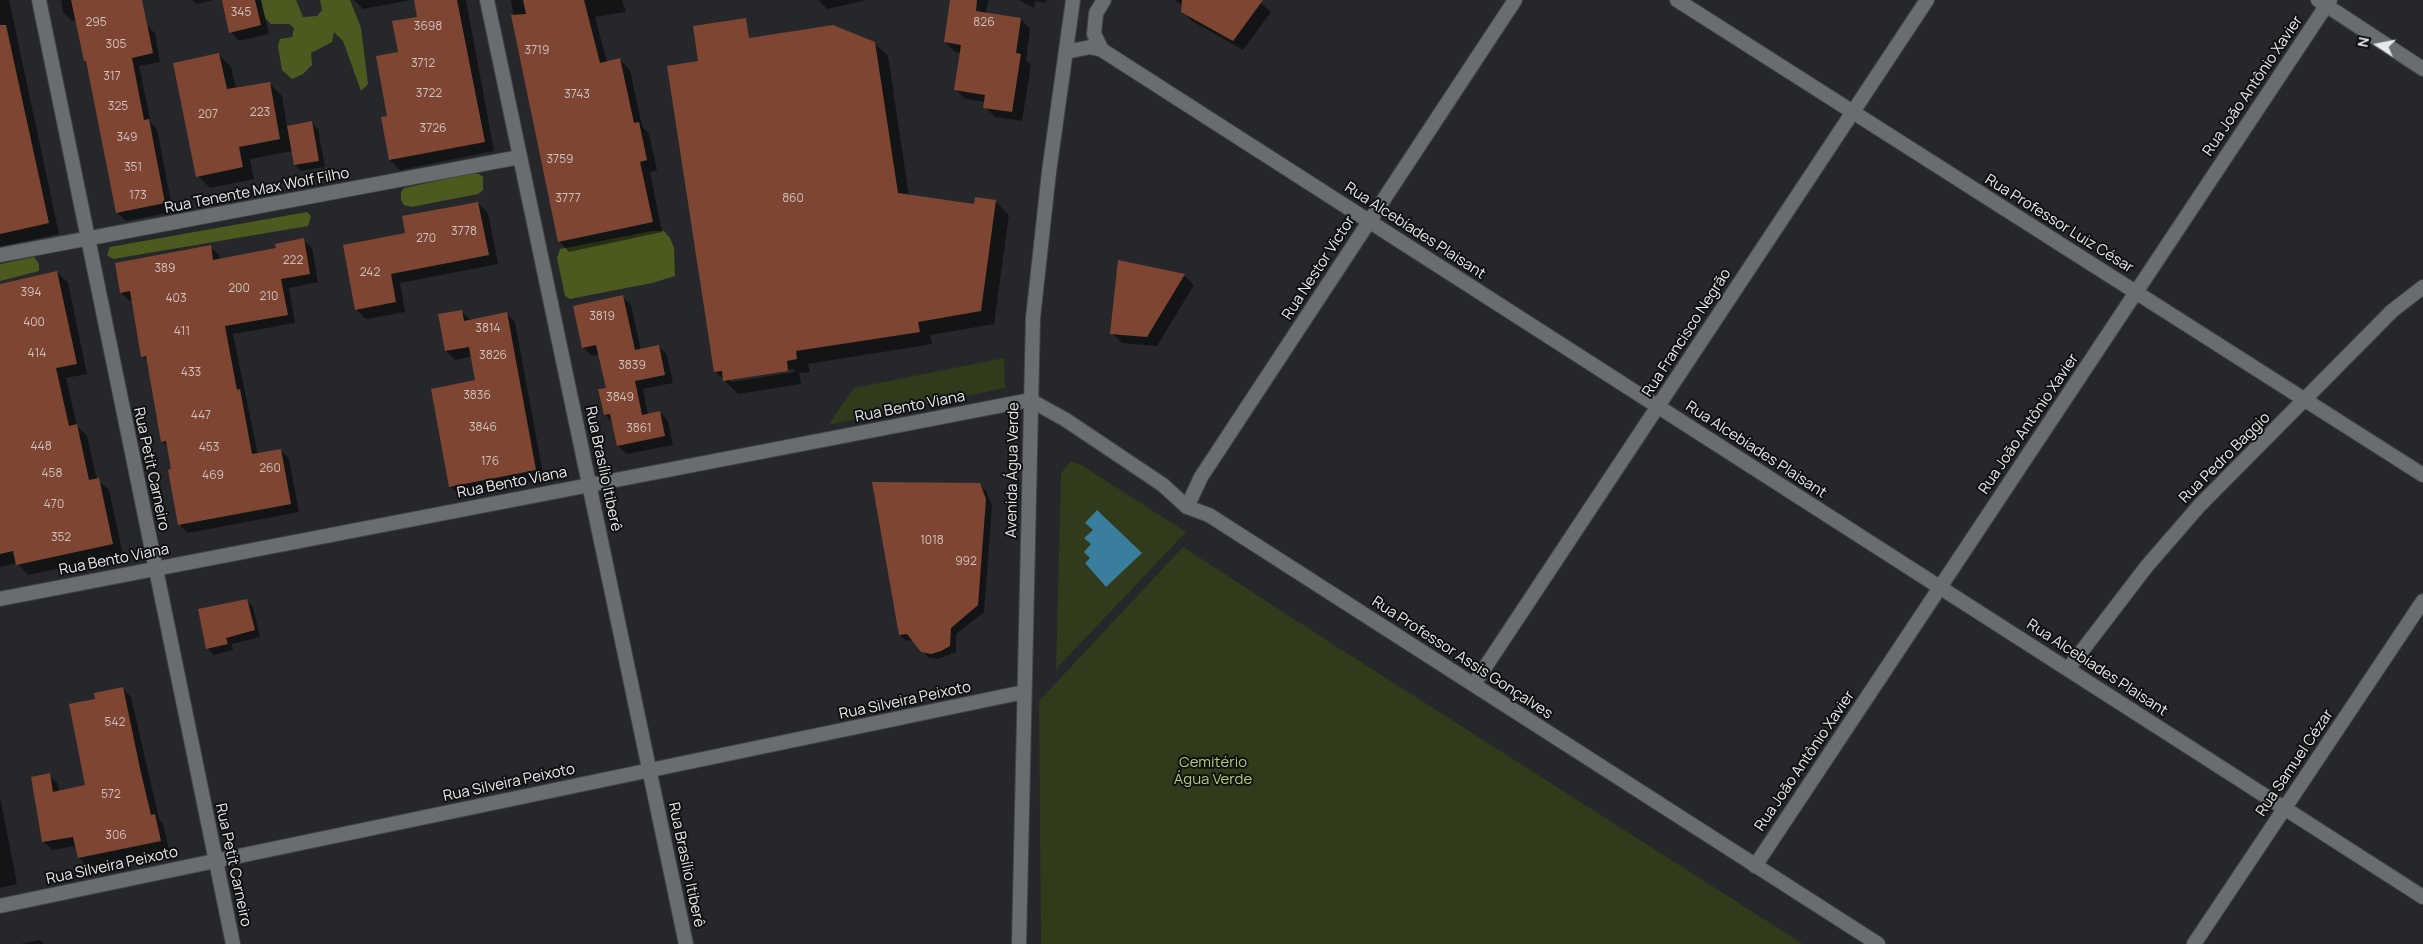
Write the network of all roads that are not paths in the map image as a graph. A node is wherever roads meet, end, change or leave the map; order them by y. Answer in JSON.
{"nodes":[{"id":1,"x":39,"y":0,"type":"edge"},
{"id":2,"x":487,"y":0,"type":"edge"},
{"id":3,"x":1073,"y":0,"type":"edge"},
{"id":4,"x":1104,"y":0,"type":"edge"},
{"id":5,"x":1515,"y":0,"type":"edge"},
{"id":6,"x":1677,"y":0,"type":"edge"},
{"id":7,"x":1926,"y":0,"type":"edge"},
{"id":8,"x":2325,"y":2,"type":"edge"},
{"id":9,"x":1102,"y":50,"type":"junction"},
{"id":10,"x":1066,"y":52,"type":"junction"},
{"id":11,"x":2423,"y":69,"type":"edge"},
{"id":12,"x":1852,"y":112,"type":"junction"},
{"id":13,"x":520,"y":157,"type":"junction"},
{"id":14,"x":1370,"y":222,"type":"junction"},
{"id":15,"x":88,"y":239,"type":"junction"},
{"id":16,"x":0,"y":256,"type":"edge"},
{"id":17,"x":2423,"y":287,"type":"edge"},
{"id":18,"x":2136,"y":292,"type":"junction"},
{"id":19,"x":1030,"y":400,"type":"junction"},
{"id":20,"x":2306,"y":400,"type":"junction"},
{"id":21,"x":1658,"y":406,"type":"junction"},
{"id":22,"x":2423,"y":475,"type":"edge"},
{"id":23,"x":589,"y":485,"type":"junction"},
{"id":24,"x":1187,"y":507,"type":"junction"},
{"id":25,"x":155,"y":569,"type":"junction"},
{"id":26,"x":1940,"y":587,"type":"junction"},
{"id":27,"x":0,"y":599,"type":"edge"},
{"id":28,"x":2423,"y":601,"type":"edge"},
{"id":29,"x":2068,"y":669,"type":"junction"},
{"id":30,"x":1474,"y":684,"type":"junction"},
{"id":31,"x":1024,"y":692,"type":"junction"},
{"id":32,"x":650,"y":770,"type":"junction"},
{"id":33,"x":2285,"y":808,"type":"junction"},
{"id":34,"x":216,"y":861,"type":"junction"},
{"id":35,"x":1755,"y":866,"type":"junction"},
{"id":36,"x":2423,"y":896,"type":"edge"},
{"id":37,"x":0,"y":906,"type":"edge"},
{"id":38,"x":2198,"y":942,"type":"edge"},
{"id":39,"x":233,"y":944,"type":"edge"},
{"id":40,"x":686,"y":944,"type":"edge"},
{"id":41,"x":1019,"y":944,"type":"edge"},
{"id":42,"x":1878,"y":944,"type":"edge"}],
"edges":[{"from":1,"to":15,"type":"street","name":"Rua Petit Carneiro"},
{"from":2,"to":13,"type":"street","name":"Rua Brasílio Itiberê"},
{"from":3,"to":10,"type":"street","name":"Avenida Água Verde"},
{"from":4,"to":9,"type":"street"},
{"from":5,"to":14,"type":"street","name":"Rua Nestor Victor"},
{"from":6,"to":12,"type":"street","name":"Rua Professor Luiz César"},
{"from":7,"to":12,"type":"street","name":"Rua Francisco Negrão"},
{"from":8,"to":11,"type":"street"},
{"from":8,"to":18,"type":"street","name":"Rua João Antônio Xavier"},
{"from":9,"to":10,"type":"street"},
{"from":9,"to":14,"type":"street","name":"Rua Alcebíades Plaisant"},
{"from":10,"to":19,"type":"street","name":"Avenida Água Verde"},
{"from":12,"to":18,"type":"street","name":"Rua Professor Luiz César"},
{"from":12,"to":21,"type":"street","name":"Rua Francisco Negrão"},
{"from":13,"to":15,"type":"street","name":"Rua Tenente Max Wolf Filho"},
{"from":13,"to":23,"type":"street","name":"Rua Brasílio Itiberê"},
{"from":14,"to":21,"type":"street","name":"Rua Alcebíades Plaisant"},
{"from":14,"to":24,"type":"street","name":"Rua Nestor Victor"},
{"from":15,"to":16,"type":"street","name":"Rua Tenente Max Wolf Filho"},
{"from":15,"to":25,"type":"street","name":"Rua Petit Carneiro"},
{"from":17,"to":20,"type":"street","name":"Rua Pedro Baggio"},
{"from":18,"to":20,"type":"street","name":"Rua Professor Luiz César"},
{"from":18,"to":26,"type":"street","name":"Rua João Antônio Xavier"},
{"from":19,"to":23,"type":"street","name":"Rua Bento Viana"},
{"from":19,"to":24,"type":"street","name":"Rua Professor Assis Gonçalves"},
{"from":19,"to":31,"type":"street","name":"Avenida Água Verde"},
{"from":20,"to":22,"type":"street","name":"Rua Professor Luiz César"},
{"from":20,"to":29,"type":"street","name":"Rua Pedro Baggio"},
{"from":21,"to":26,"type":"street","name":"Rua Alcebíades Plaisant"},
{"from":21,"to":30,"type":"street","name":"Rua Francisco Negrão"},
{"from":23,"to":25,"type":"street","name":"Rua Bento Viana"},
{"from":23,"to":32,"type":"street","name":"Rua Brasílio Itiberê"},
{"from":24,"to":30,"type":"street","name":"Rua Professor Assis Gonçalves"},
{"from":25,"to":27,"type":"street","name":"Rua Bento Viana"},
{"from":25,"to":34,"type":"street","name":"Rua Petit Carneiro"},
{"from":26,"to":29,"type":"street","name":"Rua Alcebíades Plaisant"},
{"from":26,"to":35,"type":"street","name":"Rua João Antônio Xavier"},
{"from":28,"to":33,"type":"street","name":"Rua Samuel Cézar"},
{"from":29,"to":33,"type":"street","name":"Rua Alcebíades Plaisant"},
{"from":30,"to":35,"type":"street","name":"Rua Professor Assis Gonçalves"},
{"from":31,"to":32,"type":"street","name":"Rua Silveira Peixoto"},
{"from":31,"to":41,"type":"street","name":"Avenida Água Verde"},
{"from":32,"to":34,"type":"street","name":"Rua Silveira Peixoto"},
{"from":32,"to":40,"type":"street","name":"Rua Brasílio Itiberê"},
{"from":33,"to":36,"type":"street","name":"Rua Alcebíades Plaisant"},
{"from":33,"to":38,"type":"street","name":"Rua Samuel Cézar"},
{"from":34,"to":37,"type":"street","name":"Rua Silveira Peixoto"},
{"from":34,"to":39,"type":"street","name":"Rua Petit Carneiro"},
{"from":35,"to":42,"type":"street","name":"Rua Professor Assis Gonçalves"}]}
